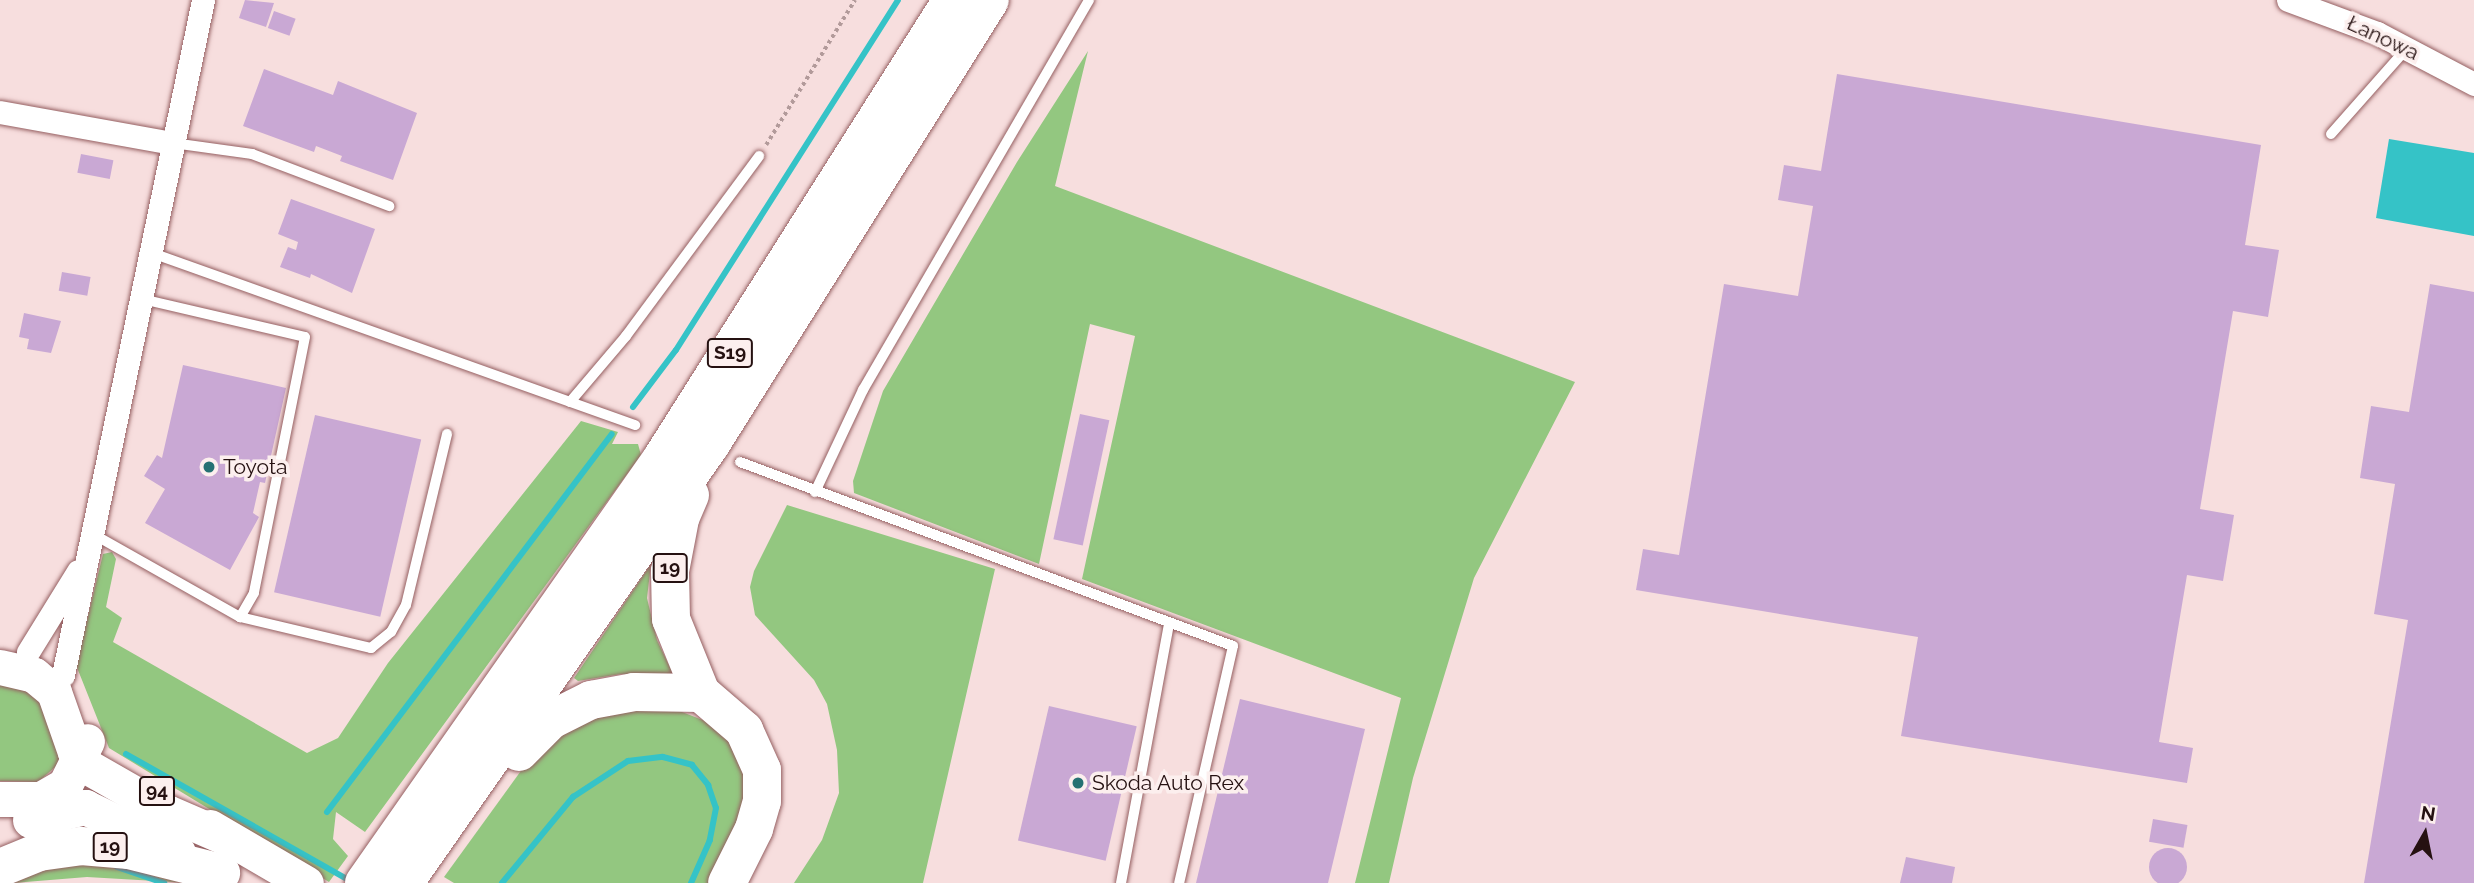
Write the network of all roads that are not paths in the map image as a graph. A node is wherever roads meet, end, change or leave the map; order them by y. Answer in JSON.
{"nodes":[{"id":1,"x":203,"y":0,"type":"edge"},
{"id":2,"x":952,"y":0,"type":"edge"},
{"id":3,"x":990,"y":0,"type":"edge"},
{"id":4,"x":1089,"y":0,"type":"edge"},
{"id":5,"x":2288,"y":0,"type":"edge"},
{"id":6,"x":2407,"y":48,"type":"junction"},
{"id":7,"x":2474,"y":84,"type":"edge"},
{"id":8,"x":0,"y":112,"type":"edge"},
{"id":9,"x":2331,"y":134,"type":"dead end"},
{"id":10,"x":173,"y":143,"type":"junction"},
{"id":11,"x":759,"y":156,"type":"road end"},
{"id":12,"x":389,"y":206,"type":"dead end"},
{"id":13,"x":152,"y":253,"type":"junction"},
{"id":14,"x":142,"y":299,"type":"junction"},
{"id":15,"x":570,"y":402,"type":"junction"},
{"id":16,"x":635,"y":425,"type":"dead end"},
{"id":17,"x":447,"y":434,"type":"dead end"},
{"id":18,"x":725,"y":453,"type":"junction"},
{"id":19,"x":815,"y":492,"type":"junction"},
{"id":20,"x":89,"y":545,"type":"junction"},
{"id":21,"x":240,"y":617,"type":"junction"},
{"id":22,"x":1169,"y":624,"type":"junction"},
{"id":23,"x":10,"y":659,"type":"edge"},
{"id":24,"x":63,"y":676,"type":"junction"},
{"id":25,"x":701,"y":693,"type":"junction"},
{"id":26,"x":77,"y":762,"type":"junction"},
{"id":27,"x":3,"y":808,"type":"edge"},
{"id":28,"x":452,"y":816,"type":"junction"},
{"id":29,"x":223,"y":865,"type":"edge"},
{"id":30,"x":403,"y":866,"type":"edge"},
{"id":31,"x":0,"y":868,"type":"edge"},
{"id":32,"x":306,"y":883,"type":"edge"},
{"id":33,"x":364,"y":883,"type":"edge"},
{"id":34,"x":727,"y":883,"type":"edge"},
{"id":35,"x":1121,"y":883,"type":"edge"},
{"id":36,"x":1179,"y":883,"type":"edge"}],
"edges":[{"from":1,"to":10,"type":"street"},
{"from":2,"to":30,"type":"highway","number":"S19"},
{"from":3,"to":18,"type":"highway","number":"S19"},
{"from":4,"to":19,"type":"lane"},
{"from":5,"to":6,"type":"street","name":"Łanowa"},
{"from":6,"to":7,"type":"street","name":"Łanowa"},
{"from":6,"to":9,"type":"lane"},
{"from":8,"to":10,"type":"street"},
{"from":10,"to":12,"type":"lane"},
{"from":10,"to":13,"type":"street"},
{"from":11,"to":15,"type":"lane"},
{"from":13,"to":14,"type":"street"},
{"from":13,"to":15,"type":"lane"},
{"from":14,"to":20,"type":"street"},
{"from":14,"to":21,"type":"lane"},
{"from":15,"to":16,"type":"lane"},
{"from":17,"to":21,"type":"lane"},
{"from":18,"to":19,"type":"lane"},
{"from":18,"to":25,"type":"highway","number":"19"},
{"from":18,"to":28,"type":"highway","number":"S19"},
{"from":19,"to":22,"type":"lane"},
{"from":20,"to":21,"type":"lane"},
{"from":20,"to":23,"type":"street"},
{"from":20,"to":24,"type":"street"},
{"from":22,"to":35,"type":"lane"},
{"from":22,"to":36,"type":"lane"},
{"from":23,"to":24,"type":"main road"},
{"from":23,"to":26,"type":"main road"},
{"from":24,"to":26,"type":"main road"},
{"from":25,"to":28,"type":"highway"},
{"from":25,"to":34,"type":"highway","number":"19"},
{"from":26,"to":27,"type":"main road","number":"94"},
{"from":26,"to":29,"type":"main road","number":"94"},
{"from":27,"to":29,"type":"main road","number":"94"},
{"from":28,"to":30,"type":"highway","number":"S19"},
{"from":29,"to":31,"type":"highway","number":"19"},
{"from":29,"to":32,"type":"main road","number":"94"},
{"from":30,"to":33,"type":"highway","number":"S19"}]}
